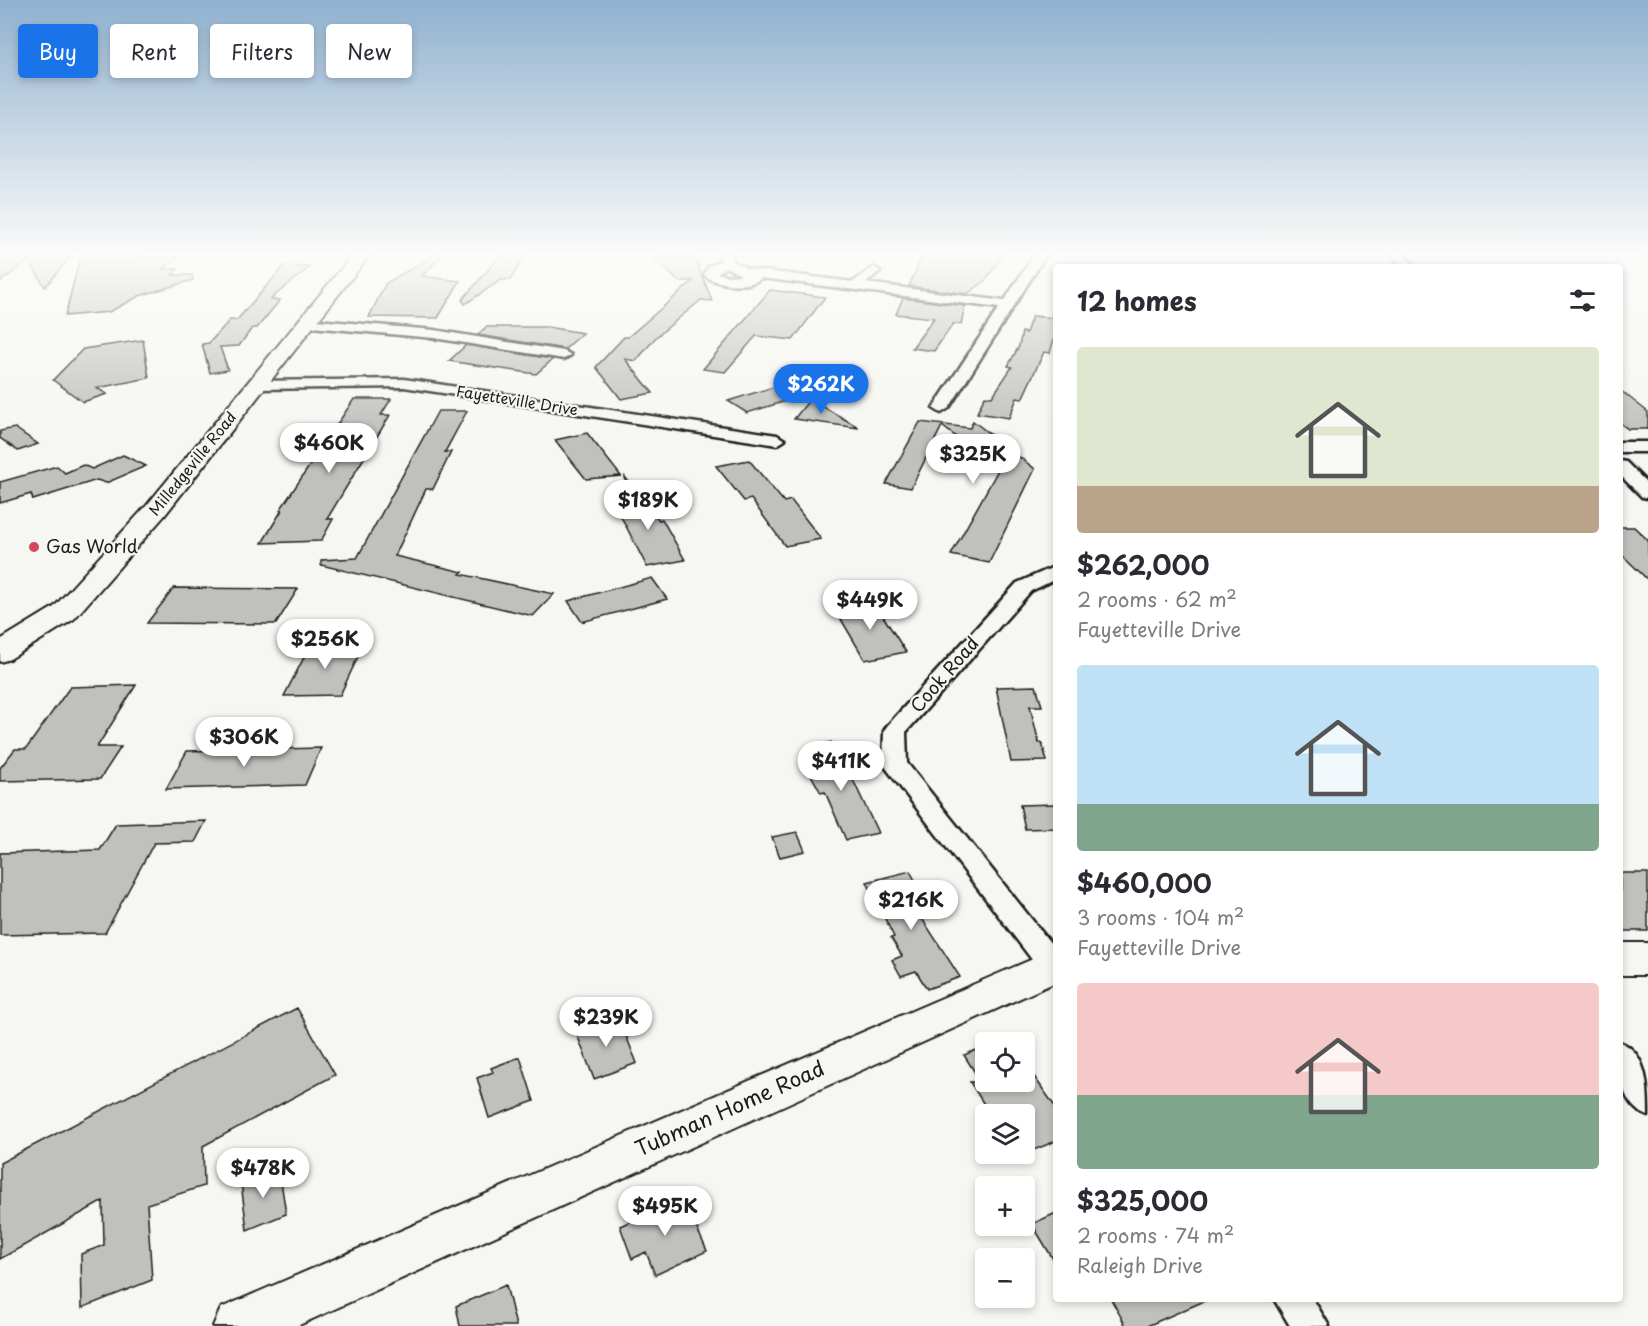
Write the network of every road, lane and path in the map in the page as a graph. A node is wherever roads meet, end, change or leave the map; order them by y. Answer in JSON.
{"nodes":[{"id":1,"x":313,"y":314,"type":"edge"},
{"id":2,"x":1001,"y":314,"type":"edge"},
{"id":3,"x":305,"y":323,"type":"junction"},
{"id":4,"x":564,"y":355,"type":"dead end"},
{"id":5,"x":256,"y":385,"type":"junction"},
{"id":6,"x":941,"y":408,"type":"dead end"},
{"id":7,"x":777,"y":440,"type":"dead end"},
{"id":8,"x":1623,"y":447,"type":"edge"},
{"id":9,"x":1648,"y":447,"type":"edge"},
{"id":10,"x":1623,"y":469,"type":"edge"},
{"id":11,"x":1648,"y":493,"type":"edge"},
{"id":12,"x":1053,"y":573,"type":"edge"},
{"id":13,"x":0,"y":653,"type":"edge"},
{"id":14,"x":1623,"y":958,"type":"edge"},
{"id":15,"x":1648,"y":959,"type":"edge"},
{"id":16,"x":1053,"y":963,"type":"edge"},
{"id":17,"x":1053,"y":967,"type":"edge"},
{"id":18,"x":1623,"y":1060,"type":"edge"},
{"id":19,"x":1648,"y":1102,"type":"edge"},
{"id":20,"x":1294,"y":1302,"type":"edge"},
{"id":21,"x":239,"y":1326,"type":"edge"},
{"id":22,"x":1311,"y":1326,"type":"edge"}],
"edges":[{"from":1,"to":3,"type":"street","name":"Milledgeville Road"},
{"from":2,"to":6,"type":"street"},
{"from":3,"to":4,"type":"street"},
{"from":3,"to":5,"type":"street","name":"Milledgeville Road"},
{"from":5,"to":7,"type":"street","name":"Fayetteville Drive"},
{"from":5,"to":13,"type":"street","name":"Milledgeville Road"},
{"from":8,"to":9,"type":"street"},
{"from":10,"to":11,"type":"street"},
{"from":12,"to":16,"type":"street","name":"Cook Road"},
{"from":14,"to":15,"type":"street"},
{"from":17,"to":21,"type":"street","name":"Tubman Home Road"},
{"from":18,"to":19,"type":"street"},
{"from":20,"to":22,"type":"street"}]}
